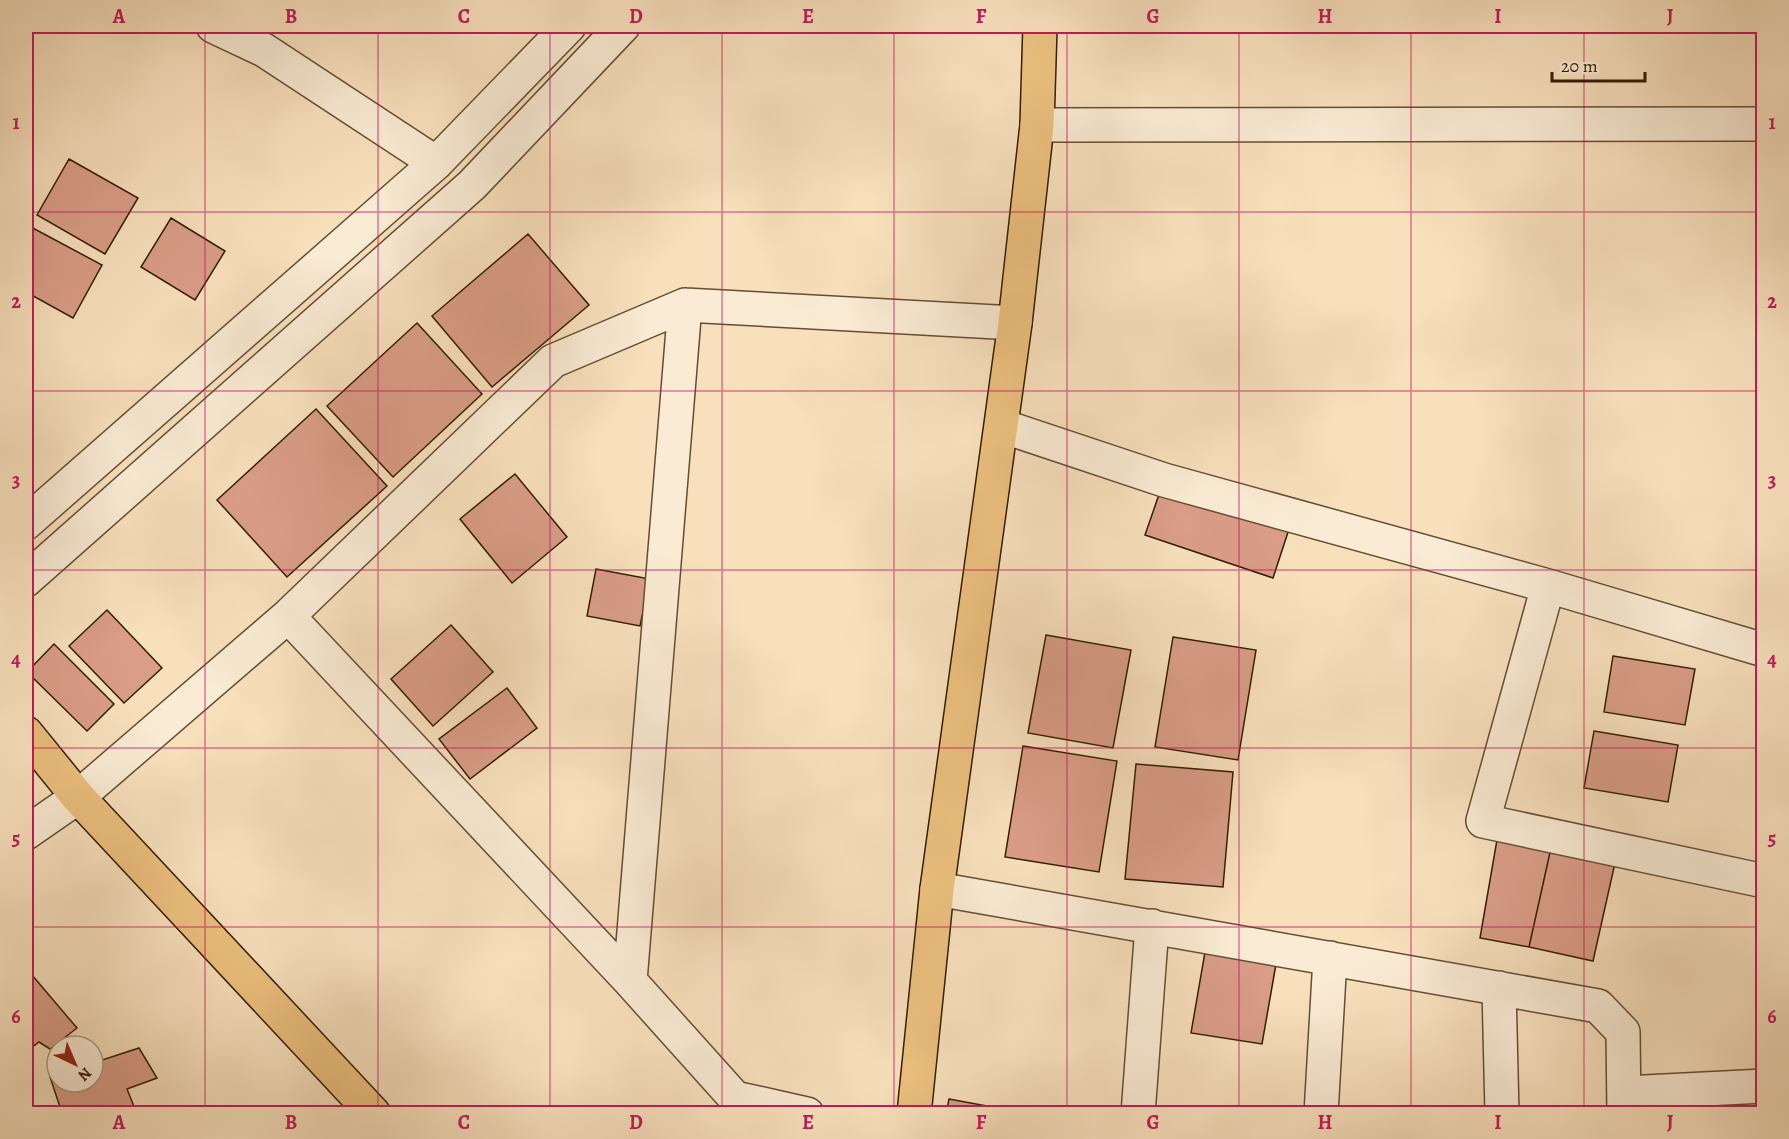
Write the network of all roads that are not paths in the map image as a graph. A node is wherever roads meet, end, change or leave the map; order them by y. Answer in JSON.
{"nodes":[{"id":1,"x":213,"y":26,"type":"edge"},
{"id":2,"x":569,"y":26,"type":"edge"},
{"id":3,"x":623,"y":26,"type":"edge"},
{"id":4,"x":1040,"y":26,"type":"edge"},
{"id":5,"x":271,"y":38,"type":"edge"},
{"id":6,"x":1764,"y":123,"type":"edge"},
{"id":7,"x":1037,"y":125,"type":"junction"},
{"id":8,"x":436,"y":163,"type":"junction"},
{"id":9,"x":685,"y":305,"type":"junction"},
{"id":10,"x":1016,"y":323,"type":"junction"},
{"id":11,"x":1002,"y":426,"type":"junction"},
{"id":12,"x":26,"y":524,"type":"edge"},
{"id":13,"x":26,"y":580,"type":"edge"},
{"id":14,"x":1548,"y":586,"type":"junction"},
{"id":15,"x":288,"y":616,"type":"junction"},
{"id":16,"x":1764,"y":650,"type":"edge"},
{"id":17,"x":26,"y":733,"type":"edge"},
{"id":18,"x":78,"y":797,"type":"junction"},
{"id":19,"x":26,"y":833,"type":"edge"},
{"id":20,"x":1764,"y":881,"type":"edge"},
{"id":21,"x":938,"y":889,"type":"junction"},
{"id":22,"x":1152,"y":927,"type":"junction"},
{"id":23,"x":1330,"y":958,"type":"junction"},
{"id":24,"x":630,"y":981,"type":"junction"},
{"id":25,"x":1499,"y":988,"type":"junction"},
{"id":26,"x":1764,"y":1086,"type":"edge"},
{"id":27,"x":1625,"y":1103,"type":"edge"},
{"id":28,"x":374,"y":1113,"type":"edge"},
{"id":29,"x":807,"y":1113,"type":"edge"},
{"id":30,"x":914,"y":1113,"type":"edge"},
{"id":31,"x":1138,"y":1113,"type":"edge"},
{"id":32,"x":1321,"y":1113,"type":"edge"},
{"id":33,"x":1502,"y":1113,"type":"edge"}],
"edges":[{"from":1,"to":5,"type":"street"},
{"from":2,"to":8,"type":"street"},
{"from":3,"to":13,"type":"street"},
{"from":4,"to":7,"type":"main road"},
{"from":5,"to":8,"type":"street"},
{"from":6,"to":7,"type":"street"},
{"from":7,"to":10,"type":"main road"},
{"from":8,"to":12,"type":"street"},
{"from":9,"to":10,"type":"street"},
{"from":9,"to":15,"type":"street"},
{"from":9,"to":24,"type":"street"},
{"from":10,"to":11,"type":"main road"},
{"from":11,"to":14,"type":"street"},
{"from":11,"to":21,"type":"main road"},
{"from":14,"to":16,"type":"street"},
{"from":14,"to":20,"type":"street"},
{"from":15,"to":18,"type":"street"},
{"from":15,"to":24,"type":"street"},
{"from":17,"to":18,"type":"main road"},
{"from":18,"to":19,"type":"street"},
{"from":18,"to":28,"type":"main road"},
{"from":21,"to":22,"type":"street"},
{"from":21,"to":30,"type":"main road"},
{"from":22,"to":23,"type":"street"},
{"from":22,"to":31,"type":"street"},
{"from":23,"to":25,"type":"street"},
{"from":23,"to":32,"type":"street"},
{"from":24,"to":29,"type":"street"},
{"from":25,"to":27,"type":"street"},
{"from":25,"to":33,"type":"street"},
{"from":26,"to":27,"type":"street"}]}
